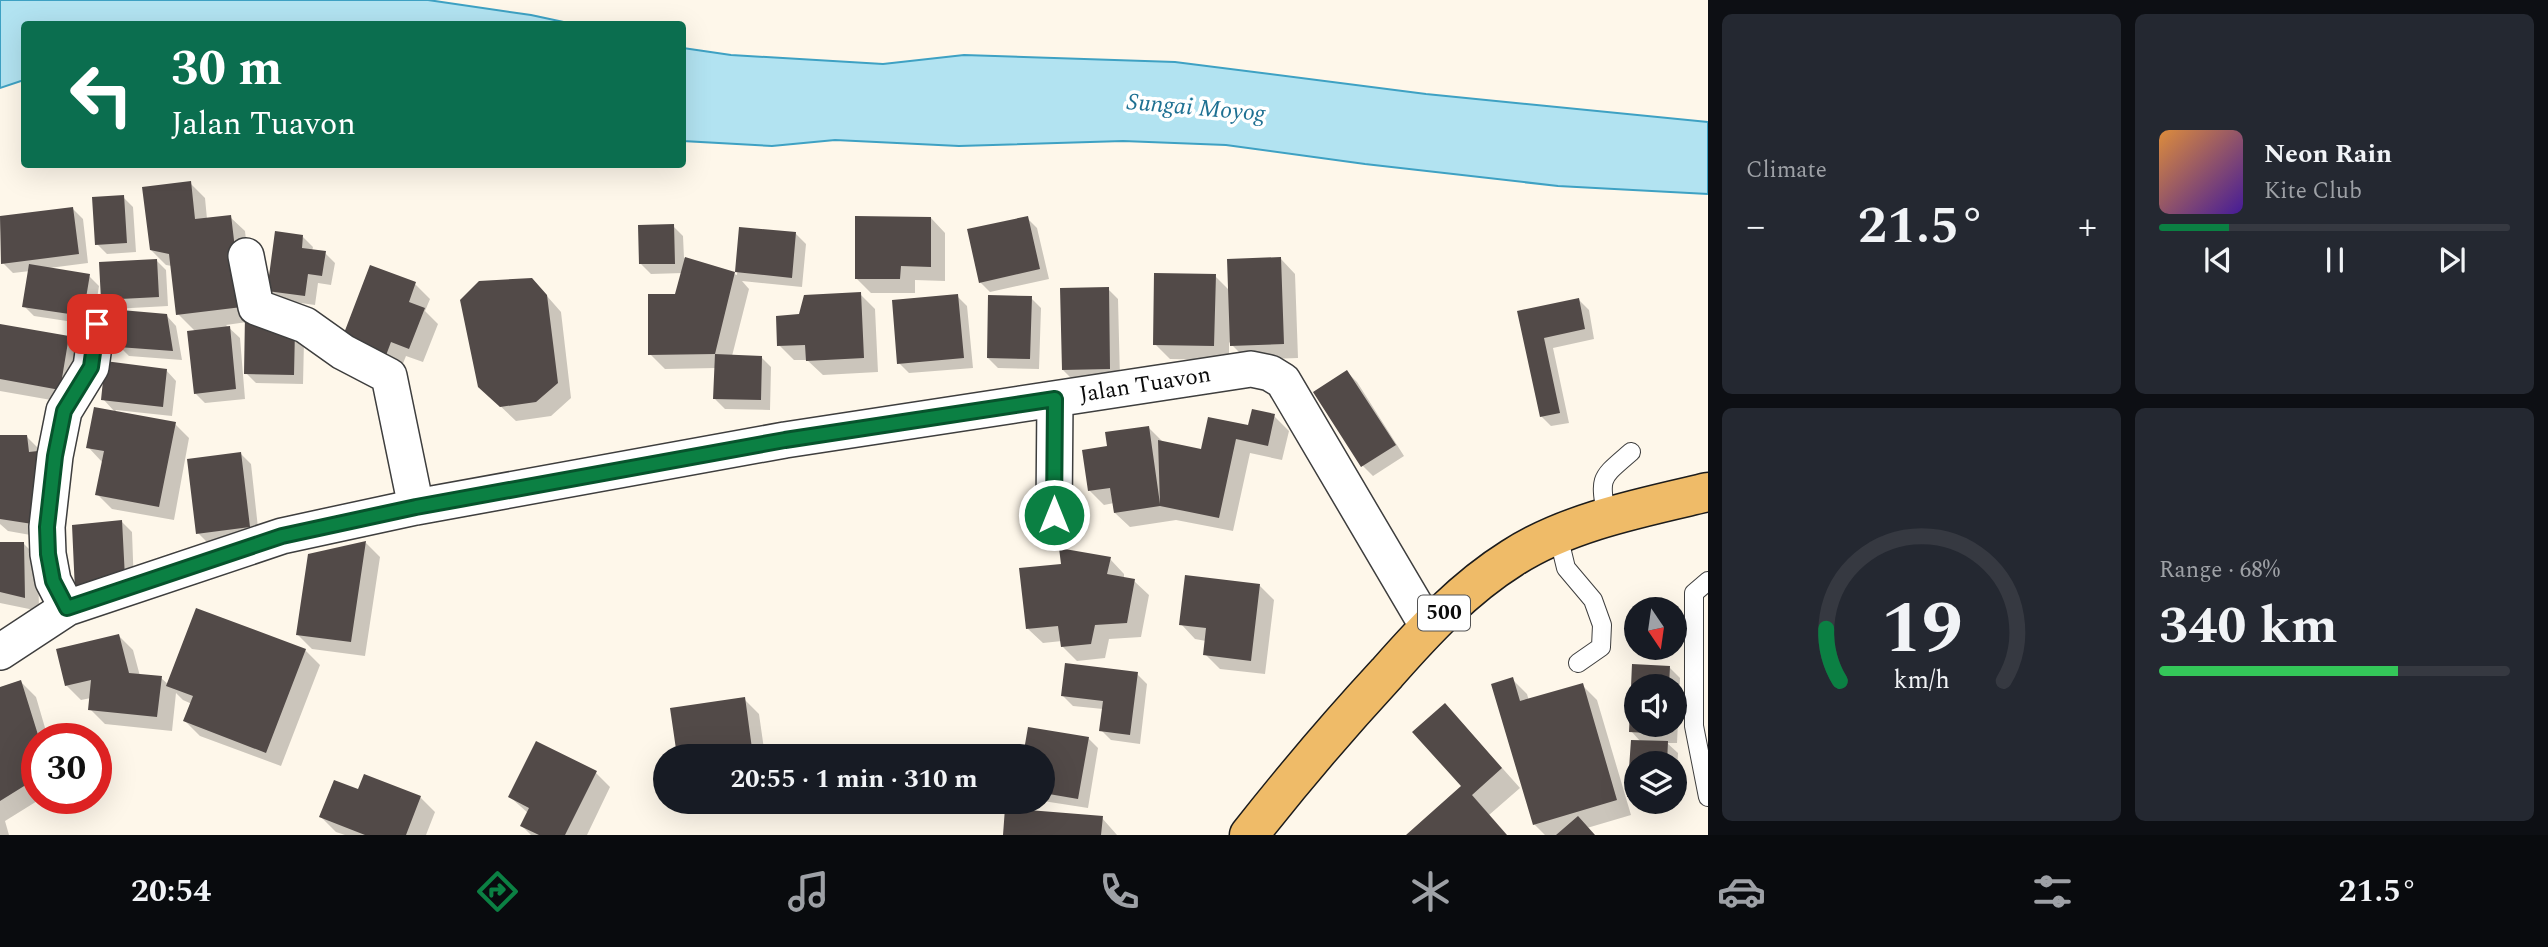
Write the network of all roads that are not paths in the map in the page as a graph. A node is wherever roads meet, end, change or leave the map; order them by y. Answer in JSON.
{"nodes":[{"id":1,"x":246,"y":256,"type":"dead end"},
{"id":2,"x":97,"y":324,"type":"dead end"},
{"id":3,"x":1055,"y":399,"type":"junction"},
{"id":4,"x":1631,"y":452,"type":"dead end"},
{"id":5,"x":1708,"y":492,"type":"edge"},
{"id":6,"x":416,"y":507,"type":"junction"},
{"id":7,"x":1054,"y":515,"type":"dead end"},
{"id":8,"x":1607,"y":518,"type":"junction"},
{"id":9,"x":1558,"y":535,"type":"junction"},
{"id":10,"x":1708,"y":581,"type":"edge"},
{"id":11,"x":67,"y":608,"type":"junction"},
{"id":12,"x":1428,"y":627,"type":"junction"},
{"id":13,"x":0,"y":652,"type":"edge"},
{"id":14,"x":1578,"y":663,"type":"dead end"},
{"id":15,"x":1708,"y":797,"type":"edge"},
{"id":16,"x":1249,"y":835,"type":"edge"}],
"edges":[{"from":1,"to":6,"type":"street"},
{"from":2,"to":11,"type":"street"},
{"from":3,"to":6,"type":"street","name":"Jalan Tuavon"},
{"from":3,"to":7,"type":"street"},
{"from":3,"to":12,"type":"street","name":"Jalan Tuavon"},
{"from":4,"to":8,"type":"lane"},
{"from":5,"to":8,"type":"main road","number":"500"},
{"from":6,"to":11,"type":"street","name":"Jalan Tuavon"},
{"from":8,"to":9,"type":"main road","number":"500"},
{"from":9,"to":12,"type":"main road","number":"500"},
{"from":9,"to":14,"type":"lane"},
{"from":10,"to":15,"type":"lane"},
{"from":11,"to":13,"type":"street","name":"Jalan Tuavon"},
{"from":12,"to":16,"type":"main road","number":"500"}]}
